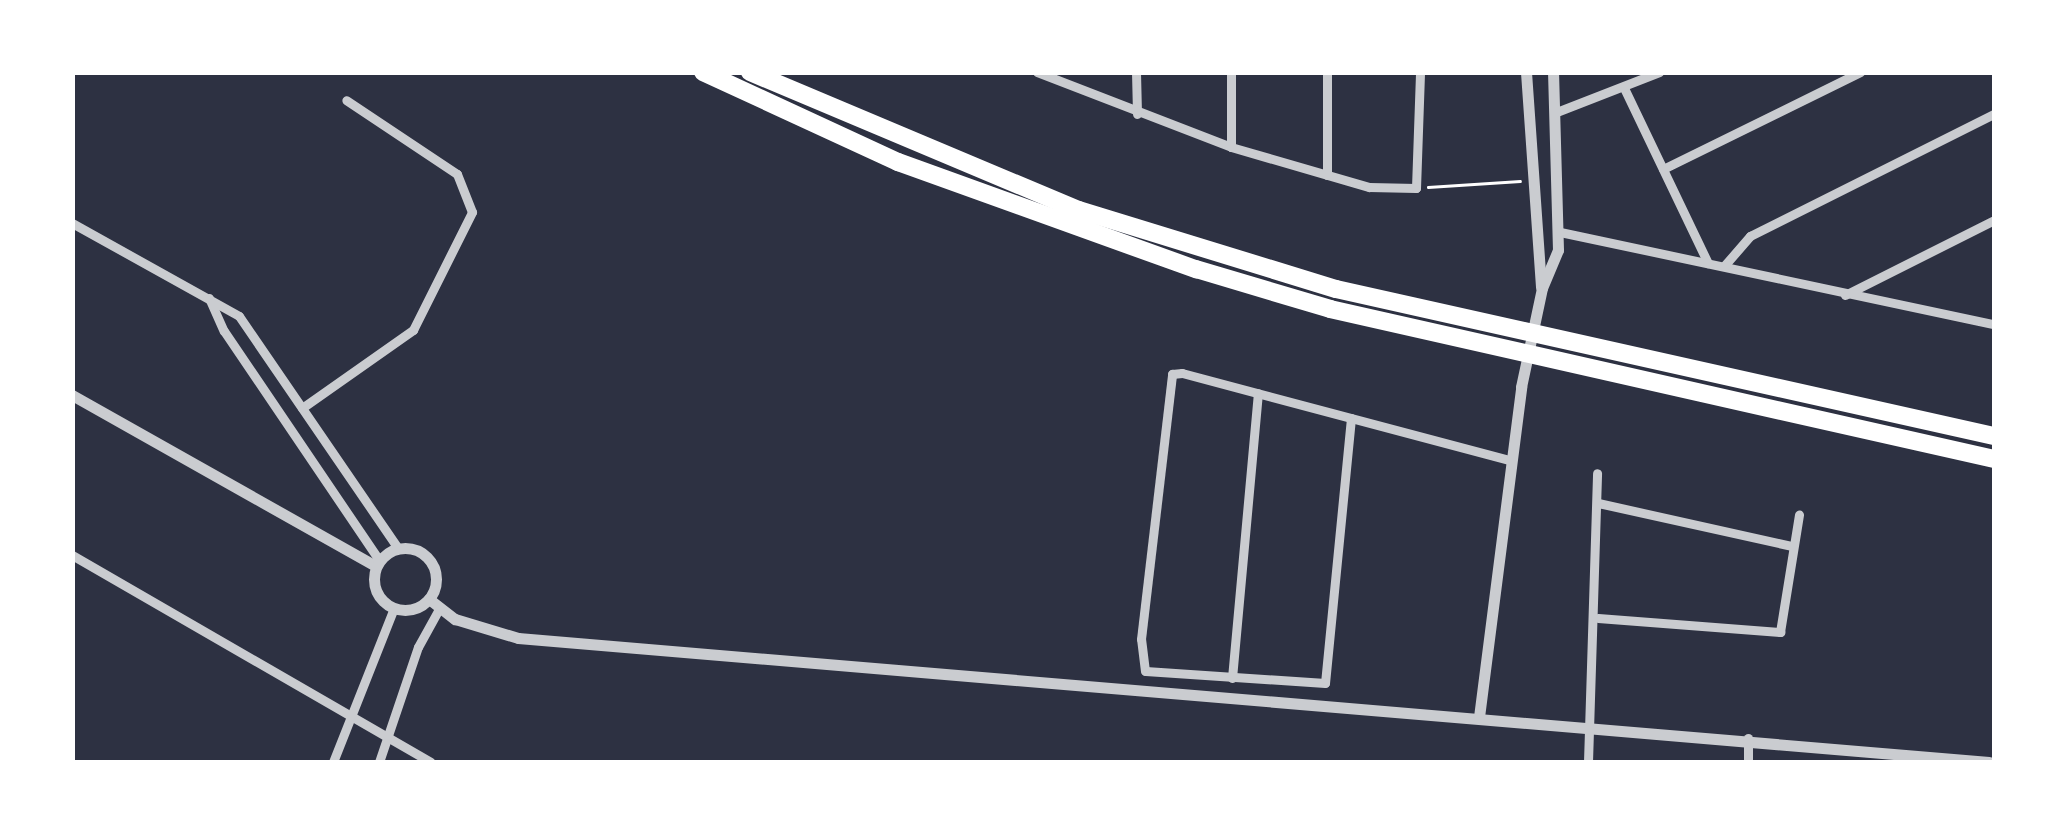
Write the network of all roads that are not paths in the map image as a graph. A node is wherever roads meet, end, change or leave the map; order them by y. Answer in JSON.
{"nodes":[{"id":1,"x":703,"y":72,"type":"edge"},
{"id":2,"x":750,"y":72,"type":"edge"},
{"id":3,"x":1136,"y":72,"type":"edge"},
{"id":4,"x":1231,"y":72,"type":"edge"},
{"id":5,"x":1327,"y":72,"type":"edge"},
{"id":6,"x":1420,"y":72,"type":"edge"},
{"id":7,"x":1526,"y":72,"type":"edge"},
{"id":8,"x":1552,"y":72,"type":"edge"},
{"id":9,"x":1659,"y":72,"type":"edge"},
{"id":10,"x":1860,"y":72,"type":"edge"},
{"id":11,"x":1039,"y":73,"type":"edge"},
{"id":12,"x":1624,"y":90,"type":"junction"},
{"id":13,"x":346,"y":100,"type":"dead end"},
{"id":14,"x":1554,"y":113,"type":"junction"},
{"id":15,"x":1137,"y":114,"type":"junction"},
{"id":16,"x":1994,"y":114,"type":"edge"},
{"id":17,"x":1230,"y":147,"type":"junction"},
{"id":18,"x":1663,"y":168,"type":"junction"},
{"id":19,"x":1327,"y":175,"type":"junction"},
{"id":20,"x":1994,"y":220,"type":"edge"},
{"id":21,"x":72,"y":222,"type":"edge"},
{"id":22,"x":1560,"y":232,"type":"junction"},
{"id":23,"x":1708,"y":263,"type":"junction"},
{"id":24,"x":1724,"y":266,"type":"junction"},
{"id":25,"x":1542,"y":288,"type":"junction"},
{"id":26,"x":1844,"y":296,"type":"junction"},
{"id":27,"x":209,"y":298,"type":"junction"},
{"id":28,"x":1994,"y":324,"type":"edge"},
{"id":29,"x":1258,"y":393,"type":"junction"},
{"id":30,"x":72,"y":396,"type":"edge"},
{"id":31,"x":302,"y":408,"type":"junction"},
{"id":32,"x":1351,"y":418,"type":"junction"},
{"id":33,"x":1994,"y":436,"type":"edge"},
{"id":34,"x":1994,"y":459,"type":"edge"},
{"id":35,"x":1510,"y":460,"type":"junction"},
{"id":36,"x":1597,"y":474,"type":"dead end"},
{"id":37,"x":1598,"y":503,"type":"junction"},
{"id":38,"x":1800,"y":514,"type":"dead end"},
{"id":39,"x":1792,"y":546,"type":"junction"},
{"id":40,"x":398,"y":548,"type":"junction"},
{"id":41,"x":72,"y":555,"type":"edge"},
{"id":42,"x":378,"y":563,"type":"junction"},
{"id":43,"x":434,"y":604,"type":"junction"},
{"id":44,"x":394,"y":608,"type":"junction"},
{"id":45,"x":1598,"y":618,"type":"junction"},
{"id":46,"x":1232,"y":678,"type":"junction"},
{"id":47,"x":1480,"y":717,"type":"junction"},
{"id":48,"x":350,"y":721,"type":"junction"},
{"id":49,"x":1591,"y":726,"type":"junction"},
{"id":50,"x":1748,"y":738,"type":"junction"},
{"id":51,"x":388,"y":742,"type":"junction"},
{"id":52,"x":333,"y":762,"type":"edge"},
{"id":53,"x":380,"y":762,"type":"edge"},
{"id":54,"x":431,"y":762,"type":"edge"},
{"id":55,"x":1588,"y":762,"type":"edge"},
{"id":56,"x":1748,"y":762,"type":"edge"},
{"id":57,"x":1989,"y":762,"type":"edge"}],
"edges":[{"from":1,"to":34,"type":"highway"},
{"from":2,"to":33,"type":"highway"},
{"from":3,"to":15,"type":"street"},
{"from":4,"to":17,"type":"street"},
{"from":5,"to":19,"type":"street"},
{"from":6,"to":19,"type":"street"},
{"from":7,"to":25,"type":"street"},
{"from":8,"to":14,"type":"street"},
{"from":9,"to":12,"type":"street"},
{"from":10,"to":18,"type":"street"},
{"from":11,"to":15,"type":"street"},
{"from":12,"to":14,"type":"street"},
{"from":12,"to":18,"type":"street"},
{"from":13,"to":31,"type":"street"},
{"from":14,"to":22,"type":"street"},
{"from":15,"to":17,"type":"street"},
{"from":16,"to":24,"type":"street"},
{"from":17,"to":19,"type":"street"},
{"from":18,"to":23,"type":"street"},
{"from":20,"to":26,"type":"street"},
{"from":21,"to":27,"type":"street"},
{"from":22,"to":23,"type":"street"},
{"from":22,"to":25,"type":"street"},
{"from":23,"to":24,"type":"street"},
{"from":24,"to":26,"type":"street"},
{"from":25,"to":35,"type":"street"},
{"from":26,"to":28,"type":"street"},
{"from":27,"to":31,"type":"street"},
{"from":27,"to":42,"type":"street"},
{"from":29,"to":32,"type":"street"},
{"from":29,"to":46,"type":"street"},
{"from":29,"to":46,"type":"street"},
{"from":30,"to":42,"type":"street"},
{"from":31,"to":40,"type":"street"},
{"from":32,"to":35,"type":"street"},
{"from":32,"to":46,"type":"street"},
{"from":35,"to":47,"type":"street"},
{"from":36,"to":37,"type":"street"},
{"from":37,"to":39,"type":"street"},
{"from":37,"to":45,"type":"street"},
{"from":38,"to":39,"type":"street"},
{"from":39,"to":45,"type":"street"},
{"from":40,"to":42,"type":"street"},
{"from":40,"to":43,"type":"street"},
{"from":41,"to":48,"type":"street"},
{"from":42,"to":44,"type":"street"},
{"from":43,"to":44,"type":"street"},
{"from":43,"to":47,"type":"street"},
{"from":43,"to":51,"type":"street"},
{"from":44,"to":48,"type":"street"},
{"from":45,"to":49,"type":"street"},
{"from":47,"to":49,"type":"street"},
{"from":48,"to":51,"type":"street"},
{"from":48,"to":52,"type":"street"},
{"from":49,"to":50,"type":"street"},
{"from":49,"to":55,"type":"street"},
{"from":50,"to":56,"type":"street"},
{"from":50,"to":57,"type":"street"},
{"from":51,"to":53,"type":"street"},
{"from":51,"to":54,"type":"street"}]}
